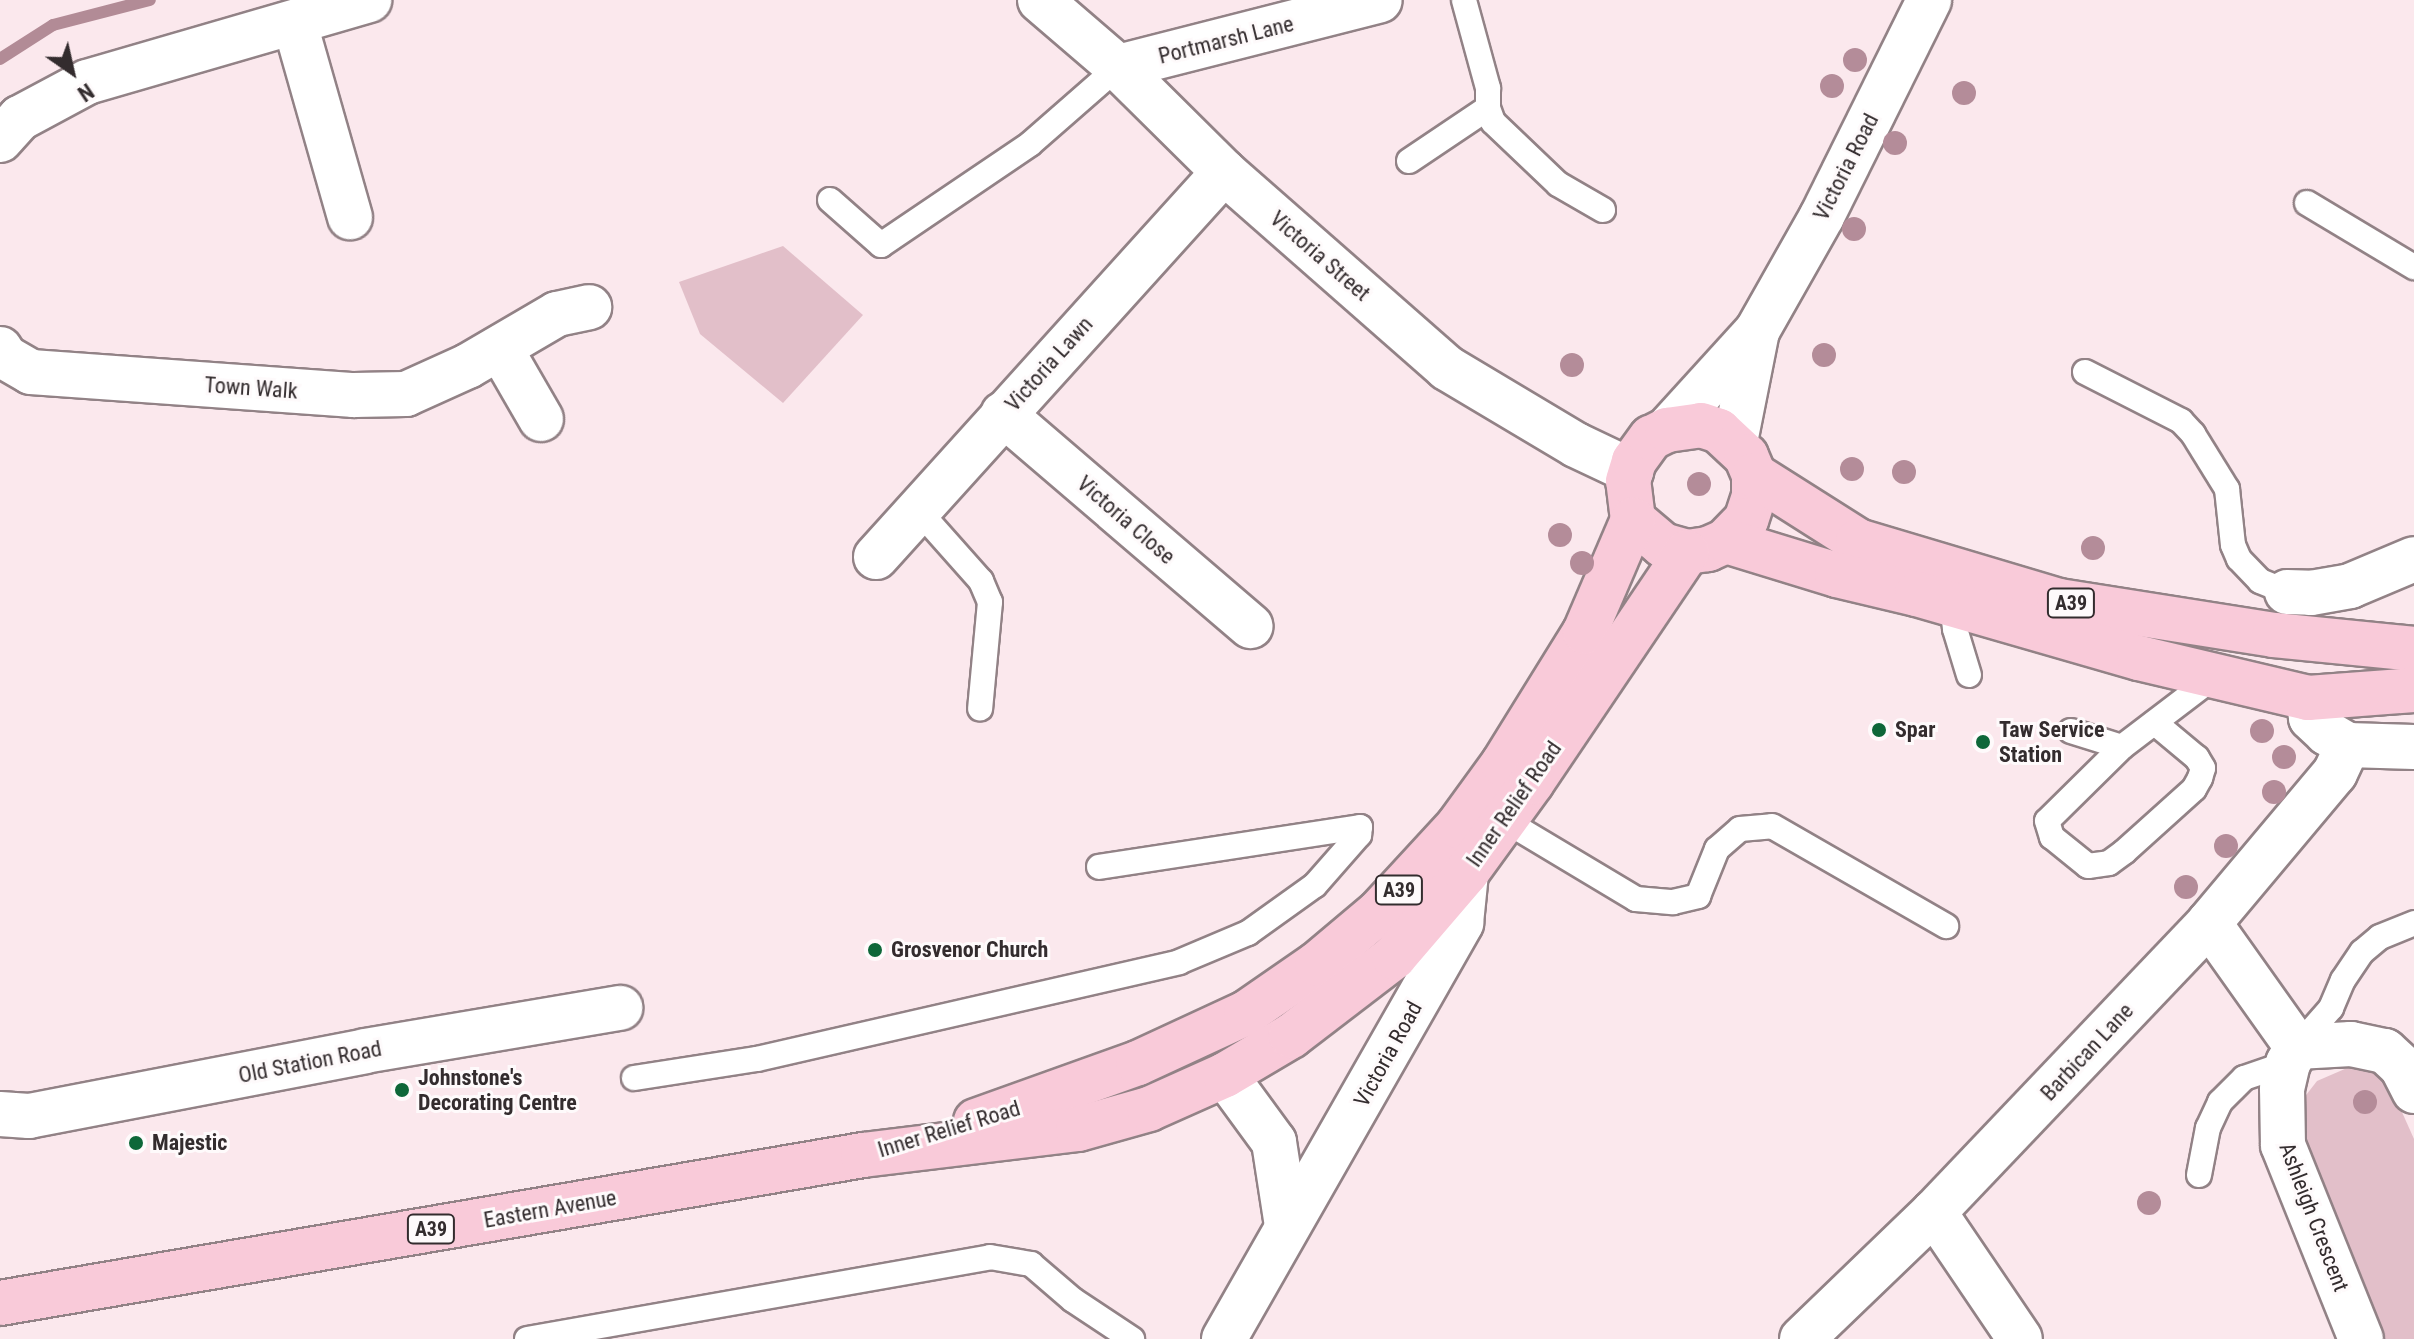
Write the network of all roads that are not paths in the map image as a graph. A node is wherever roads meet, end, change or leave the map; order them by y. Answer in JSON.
{"nodes":[{"id":1,"x":369,"y":0,"type":"edge"},
{"id":2,"x":1040,"y":0,"type":"edge"},
{"id":3,"x":1380,"y":0,"type":"edge"},
{"id":4,"x":1464,"y":0,"type":"edge"},
{"id":5,"x":1929,"y":0,"type":"edge"},
{"id":6,"x":295,"y":24,"type":"junction"},
{"id":7,"x":1118,"y":67,"type":"junction"},
{"id":8,"x":1488,"y":108,"type":"junction"},
{"id":9,"x":0,"y":140,"type":"edge"},
{"id":10,"x":1409,"y":161,"type":"dead end"},
{"id":11,"x":1224,"y":172,"type":"junction"},
{"id":12,"x":830,"y":200,"type":"dead end"},
{"id":13,"x":2307,"y":203,"type":"dead end"},
{"id":14,"x":1603,"y":210,"type":"dead end"},
{"id":15,"x":350,"y":217,"type":"dead end"},
{"id":16,"x":2414,"y":267,"type":"edge"},
{"id":17,"x":589,"y":307,"type":"dead end"},
{"id":18,"x":1757,"y":331,"type":"junction"},
{"id":19,"x":500,"y":348,"type":"junction"},
{"id":20,"x":0,"y":349,"type":"edge"},
{"id":21,"x":2085,"y":372,"type":"dead end"},
{"id":22,"x":1003,"y":414,"type":"junction"},
{"id":23,"x":541,"y":419,"type":"dead end"},
{"id":24,"x":1667,"y":430,"type":"junction"},
{"id":25,"x":1744,"y":459,"type":"junction"},
{"id":26,"x":1631,"y":471,"type":"junction"},
{"id":27,"x":918,"y":510,"type":"junction"},
{"id":28,"x":1633,"y":520,"type":"junction"},
{"id":29,"x":1706,"y":546,"type":"junction"},
{"id":30,"x":876,"y":557,"type":"dead end"},
{"id":31,"x":2414,"y":559,"type":"edge"},
{"id":32,"x":2287,"y":592,"type":"joint"},
{"id":33,"x":1952,"y":604,"type":"junction"},
{"id":34,"x":1250,"y":626,"type":"dead end"},
{"id":35,"x":2414,"y":649,"type":"edge"},
{"id":36,"x":1969,"y":675,"type":"dead end"},
{"id":37,"x":2214,"y":677,"type":"junction"},
{"id":38,"x":2414,"y":690,"type":"edge"},
{"id":39,"x":2308,"y":698,"type":"junction"},
{"id":40,"x":980,"y":709,"type":"dead end"},
{"id":41,"x":2155,"y":723,"type":"junction"},
{"id":42,"x":2071,"y":731,"type":"dead end"},
{"id":43,"x":2348,"y":745,"type":"junction"},
{"id":44,"x":2122,"y":747,"type":"junction"},
{"id":45,"x":2414,"y":747,"type":"edge"},
{"id":46,"x":1504,"y":820,"type":"junction"},
{"id":47,"x":1099,"y":867,"type":"dead end"},
{"id":48,"x":1466,"y":873,"type":"junction"},
{"id":49,"x":2209,"y":923,"type":"junction"},
{"id":50,"x":2414,"y":923,"type":"edge"},
{"id":51,"x":1946,"y":926,"type":"dead end"},
{"id":52,"x":620,"y":1008,"type":"dead end"},
{"id":53,"x":1246,"y":1013,"type":"junction"},
{"id":54,"x":2293,"y":1055,"type":"junction"},
{"id":55,"x":1225,"y":1075,"type":"junction"},
{"id":56,"x":634,"y":1078,"type":"dead end"},
{"id":57,"x":2414,"y":1091,"type":"edge"},
{"id":58,"x":0,"y":1114,"type":"edge"},
{"id":59,"x":863,"y":1155,"type":"junction"},
{"id":60,"x":2199,"y":1175,"type":"dead end"},
{"id":61,"x":1934,"y":1212,"type":"junction"},
{"id":62,"x":1287,"y":1226,"type":"junction"},
{"id":63,"x":0,"y":1303,"type":"edge"},
{"id":64,"x":527,"y":1339,"type":"edge"},
{"id":65,"x":1132,"y":1339,"type":"edge"},
{"id":66,"x":1224,"y":1339,"type":"edge"},
{"id":67,"x":1802,"y":1339,"type":"edge"},
{"id":68,"x":2020,"y":1339,"type":"edge"},
{"id":69,"x":2361,"y":1339,"type":"edge"}],
"edges":[{"from":1,"to":6,"type":"street"},
{"from":2,"to":7,"type":"street","name":"Victoria Street"},
{"from":3,"to":7,"type":"street","name":"Portmarsh Lane"},
{"from":4,"to":8,"type":"lane"},
{"from":5,"to":18,"type":"street","name":"Victoria Road"},
{"from":6,"to":9,"type":"street"},
{"from":6,"to":15,"type":"street"},
{"from":7,"to":11,"type":"street","name":"Victoria Street"},
{"from":7,"to":12,"type":"lane"},
{"from":8,"to":10,"type":"lane"},
{"from":8,"to":14,"type":"lane"},
{"from":11,"to":22,"type":"street","name":"Victoria Lawn"},
{"from":11,"to":26,"type":"street","name":"Victoria Street"},
{"from":13,"to":16,"type":"lane"},
{"from":17,"to":19,"type":"street","name":"Town Walk"},
{"from":18,"to":24,"type":"street","name":"Victoria Road"},
{"from":18,"to":25,"type":"street","name":"Victoria Road"},
{"from":19,"to":20,"type":"street","name":"Town Walk"},
{"from":19,"to":23,"type":"street"},
{"from":21,"to":32,"type":"lane"},
{"from":22,"to":27,"type":"street","name":"Victoria Lawn"},
{"from":22,"to":34,"type":"street","name":"Victoria Close"},
{"from":24,"to":25,"type":"main road","number":"A39"},
{"from":24,"to":26,"type":"main road"},
{"from":25,"to":29,"type":"main road","number":"A39"},
{"from":25,"to":35,"type":"main road","number":"A39"},
{"from":26,"to":28,"type":"main road","number":"A39"},
{"from":27,"to":30,"type":"street","name":"Victoria Lawn"},
{"from":27,"to":40,"type":"lane"},
{"from":28,"to":29,"type":"main road","number":"A39"},
{"from":28,"to":53,"type":"main road","name":"Inner Relief Road","number":"A39"},
{"from":29,"to":33,"type":"main road","number":"A39"},
{"from":29,"to":46,"type":"main road","name":"Inner Relief Road","number":"A39"},
{"from":31,"to":32,"type":"street"},
{"from":33,"to":36,"type":"lane"},
{"from":33,"to":37,"type":"main road","number":"A39"},
{"from":37,"to":39,"type":"main road","number":"A39"},
{"from":37,"to":41,"type":"lane"},
{"from":38,"to":39,"type":"main road","number":"A39"},
{"from":39,"to":43,"type":"street"},
{"from":41,"to":44,"type":"lane"},
{"from":41,"to":44,"type":"lane"},
{"from":42,"to":44,"type":"lane"},
{"from":43,"to":45,"type":"street"},
{"from":43,"to":49,"type":"street","name":"Barbican Lane"},
{"from":46,"to":48,"type":"main road","name":"Inner Relief Road","number":"A39"},
{"from":46,"to":51,"type":"lane"},
{"from":47,"to":56,"type":"lane"},
{"from":48,"to":55,"type":"main road","name":"Inner Relief Road","number":"A39"},
{"from":48,"to":62,"type":"street","name":"Victoria Road"},
{"from":49,"to":54,"type":"street"},
{"from":49,"to":61,"type":"street","name":"Barbican Lane"},
{"from":50,"to":54,"type":"lane"},
{"from":52,"to":58,"type":"street","name":"Old Station Road"},
{"from":53,"to":55,"type":"main road"},
{"from":53,"to":59,"type":"main road","name":"Inner Relief Road","number":"A39"},
{"from":54,"to":57,"type":"street"},
{"from":54,"to":60,"type":"lane"},
{"from":54,"to":69,"type":"street","name":"Ashleigh Crescent"},
{"from":55,"to":59,"type":"main road","name":"Inner Relief Road","number":"A39"},
{"from":55,"to":62,"type":"street"},
{"from":59,"to":63,"type":"main road","name":"Eastern Avenue","number":"A39"},
{"from":61,"to":67,"type":"street","name":"Barbican Lane"},
{"from":61,"to":68,"type":"street"},
{"from":62,"to":66,"type":"street","name":"Victoria Road"},
{"from":64,"to":65,"type":"lane"}]}
